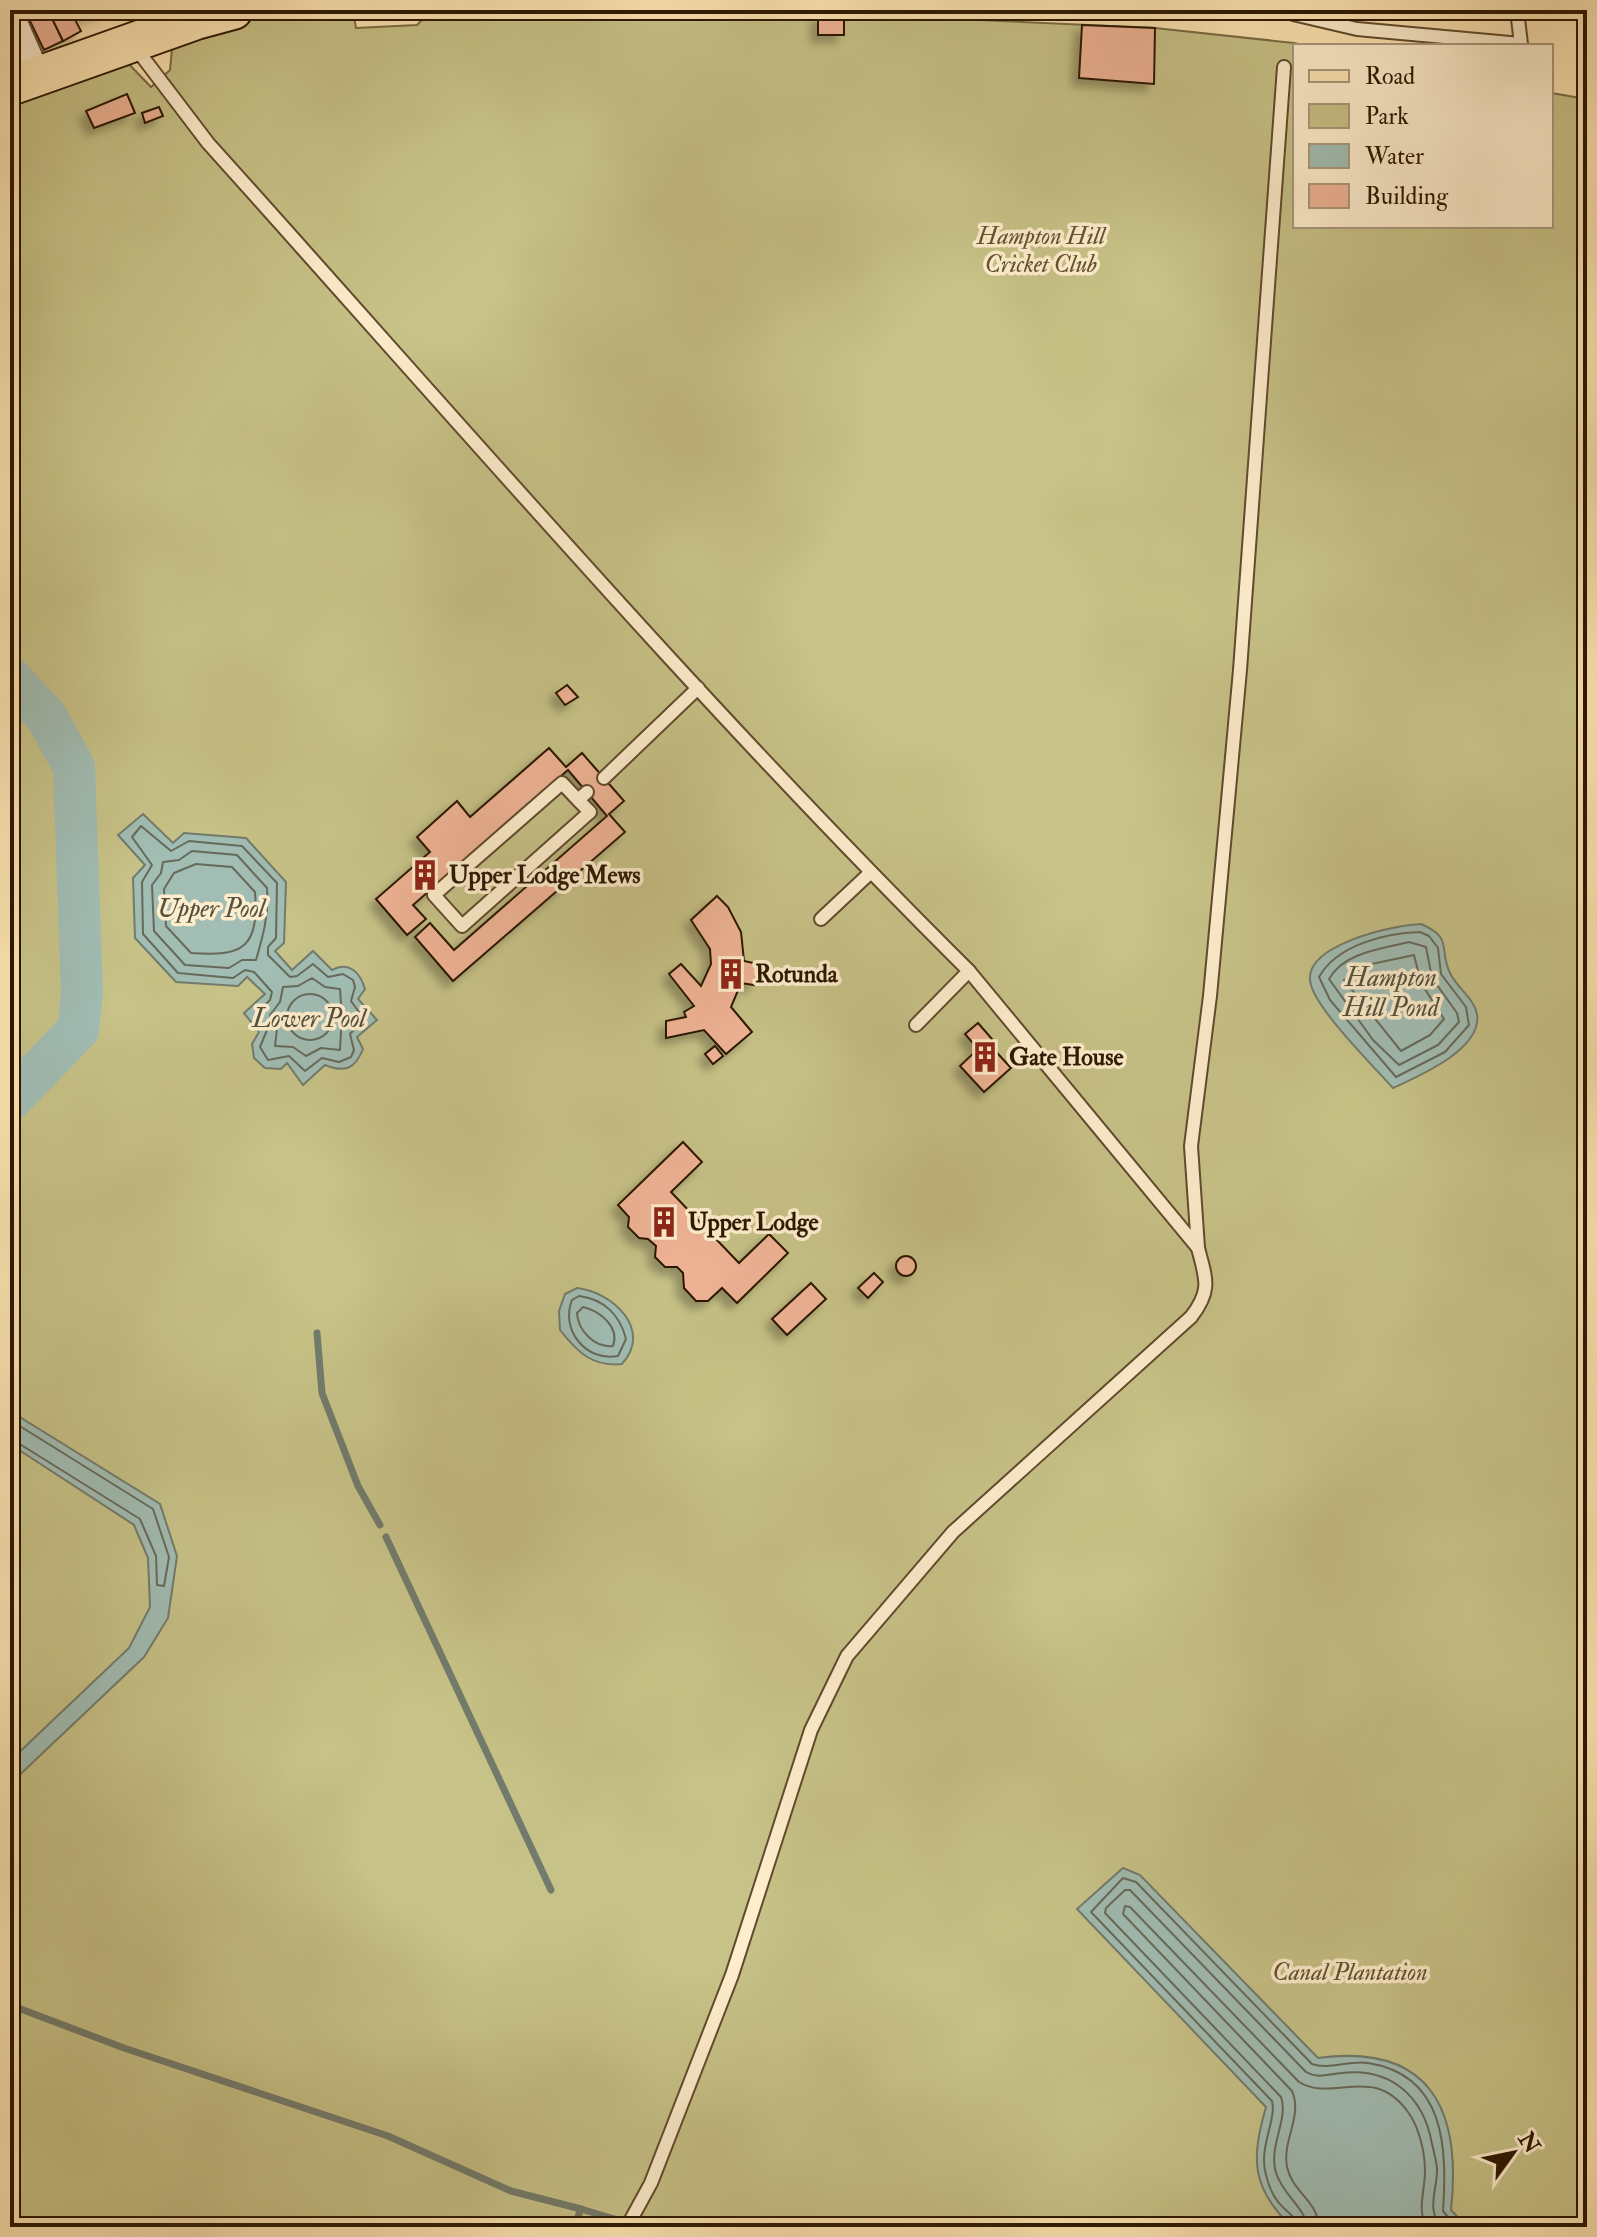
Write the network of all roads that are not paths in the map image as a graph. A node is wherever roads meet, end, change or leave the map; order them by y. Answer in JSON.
{"nodes":[{"id":1,"x":233,"y":10,"type":"edge"},
{"id":2,"x":1293,"y":10,"type":"edge"},
{"id":3,"x":1517,"y":10,"type":"edge"},
{"id":4,"x":10,"y":11,"type":"edge"},
{"id":5,"x":132,"y":43,"type":"junction"},
{"id":6,"x":1284,"y":67,"type":"dead end"},
{"id":7,"x":24,"y":80,"type":"edge"},
{"id":8,"x":698,"y":688,"type":"junction"},
{"id":9,"x":604,"y":778,"type":"dead end"},
{"id":10,"x":583,"y":796,"type":"joint"},
{"id":11,"x":870,"y":873,"type":"junction"},
{"id":12,"x":821,"y":919,"type":"dead end"},
{"id":13,"x":969,"y":971,"type":"junction"},
{"id":14,"x":916,"y":1025,"type":"dead end"},
{"id":15,"x":1198,"y":1248,"type":"junction"},
{"id":16,"x":627,"y":2227,"type":"edge"}],
"edges":[{"from":1,"to":5,"type":"main road"},
{"from":2,"to":3,"type":"lane"},
{"from":4,"to":7,"type":"street"},
{"from":5,"to":7,"type":"main road"},
{"from":5,"to":8,"type":"lane"},
{"from":6,"to":15,"type":"lane"},
{"from":8,"to":9,"type":"lane"},
{"from":8,"to":11,"type":"lane"},
{"from":10,"to":10,"type":"lane"},
{"from":11,"to":12,"type":"lane"},
{"from":11,"to":13,"type":"lane"},
{"from":13,"to":14,"type":"lane"},
{"from":13,"to":15,"type":"lane"},
{"from":15,"to":16,"type":"lane"}]}
